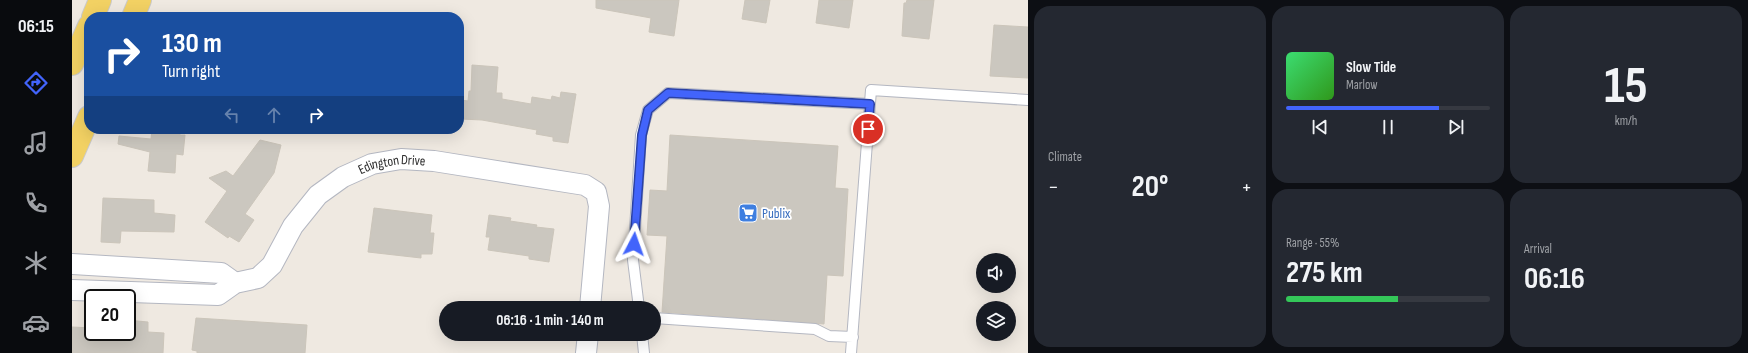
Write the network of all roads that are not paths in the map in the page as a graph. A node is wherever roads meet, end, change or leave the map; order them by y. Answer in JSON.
{"nodes":[{"id":1,"x":100,"y":0,"type":"edge"},
{"id":2,"x":140,"y":0,"type":"edge"},
{"id":3,"x":95,"y":12,"type":"edge"},
{"id":4,"x":135,"y":12,"type":"edge"},
{"id":5,"x":84,"y":37,"type":"edge"},
{"id":6,"x":72,"y":64,"type":"edge"},
{"id":7,"x":1028,"y":100,"type":"edge"},
{"id":8,"x":870,"y":104,"type":"junction"},
{"id":9,"x":84,"y":128,"type":"edge"},
{"id":10,"x":72,"y":156,"type":"edge"},
{"id":11,"x":72,"y":264,"type":"edge"},
{"id":12,"x":235,"y":283,"type":"junction"},
{"id":13,"x":72,"y":290,"type":"edge"},
{"id":14,"x":591,"y":301,"type":"edge"},
{"id":15,"x":638,"y":301,"type":"edge"},
{"id":16,"x":661,"y":318,"type":"edge"},
{"id":17,"x":852,"y":337,"type":"junction"},
{"id":18,"x":587,"y":341,"type":"edge"},
{"id":19,"x":643,"y":341,"type":"edge"},
{"id":20,"x":586,"y":353,"type":"edge"},
{"id":21,"x":644,"y":353,"type":"edge"},
{"id":22,"x":851,"y":353,"type":"edge"}],
"edges":[{"from":1,"to":3,"type":"main road"},
{"from":2,"to":4,"type":"main road"},
{"from":5,"to":6,"type":"main road"},
{"from":7,"to":8,"type":"lane"},
{"from":8,"to":15,"type":"lane"},
{"from":8,"to":17,"type":"lane"},
{"from":9,"to":10,"type":"main road"},
{"from":11,"to":12,"type":"street"},
{"from":12,"to":13,"type":"street","name":"Edington Drive"},
{"from":12,"to":14,"type":"street","name":"Edington Drive"},
{"from":16,"to":17,"type":"lane"},
{"from":17,"to":22,"type":"lane"},
{"from":18,"to":20,"type":"street"},
{"from":19,"to":21,"type":"lane"}]}
